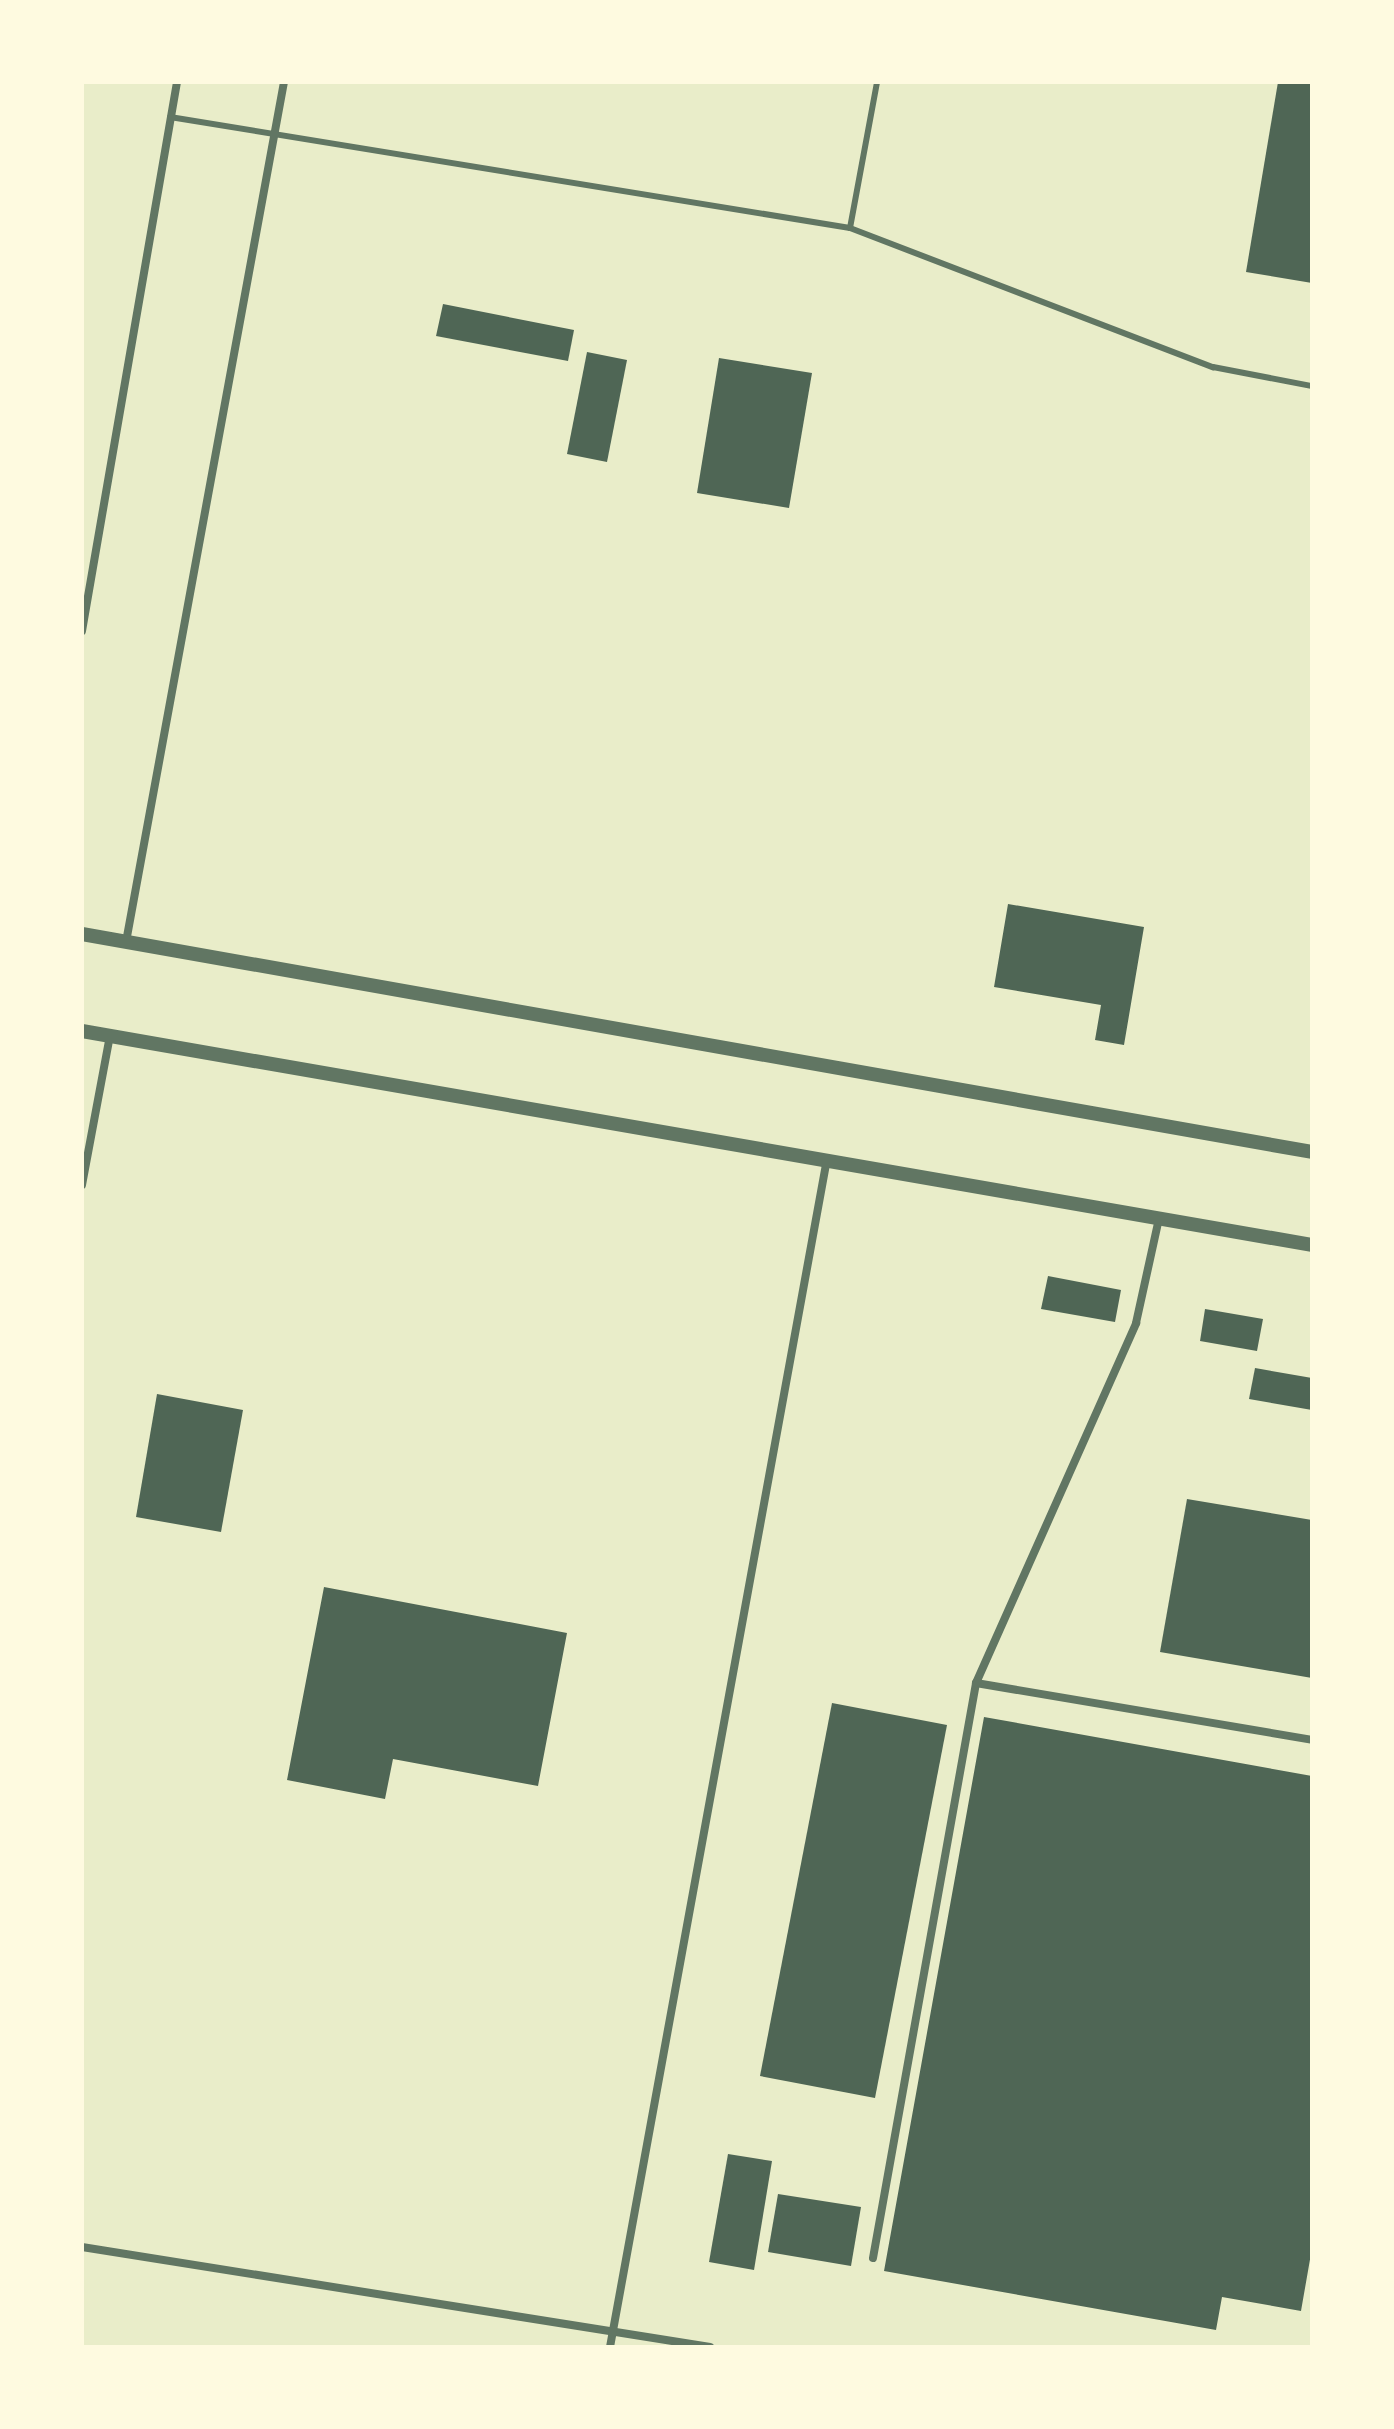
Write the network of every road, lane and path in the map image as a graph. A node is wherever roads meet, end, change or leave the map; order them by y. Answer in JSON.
{"nodes":[{"id":1,"x":177,"y":82,"type":"edge"},
{"id":2,"x":284,"y":82,"type":"edge"},
{"id":3,"x":877,"y":82,"type":"edge"},
{"id":4,"x":170,"y":117,"type":"junction"},
{"id":5,"x":276,"y":132,"type":"junction"},
{"id":6,"x":850,"y":228,"type":"junction"},
{"id":7,"x":1312,"y":386,"type":"edge"},
{"id":8,"x":82,"y":631,"type":"edge"},
{"id":9,"x":82,"y":934,"type":"edge"},
{"id":10,"x":126,"y":942,"type":"junction"},
{"id":11,"x":82,"y":1031,"type":"edge"},
{"id":12,"x":110,"y":1035,"type":"junction"},
{"id":13,"x":1312,"y":1152,"type":"edge"},
{"id":14,"x":827,"y":1159,"type":"junction"},
{"id":15,"x":82,"y":1185,"type":"edge"},
{"id":16,"x":1160,"y":1217,"type":"junction"},
{"id":17,"x":1312,"y":1245,"type":"edge"},
{"id":18,"x":976,"y":1683,"type":"junction"},
{"id":19,"x":1312,"y":1740,"type":"edge"},
{"id":20,"x":82,"y":2247,"type":"edge"},
{"id":21,"x":873,"y":2258,"type":"dead end"},
{"id":22,"x":613,"y":2330,"type":"junction"},
{"id":23,"x":610,"y":2347,"type":"edge"},
{"id":24,"x":710,"y":2347,"type":"edge"}],
"edges":[{"from":1,"to":4,"type":"street"},
{"from":2,"to":5,"type":"street"},
{"from":3,"to":6,"type":"lane"},
{"from":4,"to":5,"type":"lane"},
{"from":4,"to":8,"type":"street"},
{"from":5,"to":6,"type":"lane"},
{"from":5,"to":10,"type":"street"},
{"from":6,"to":7,"type":"lane"},
{"from":9,"to":10,"type":"street"},
{"from":10,"to":13,"type":"street"},
{"from":11,"to":12,"type":"street"},
{"from":12,"to":14,"type":"street"},
{"from":12,"to":15,"type":"street"},
{"from":14,"to":16,"type":"street"},
{"from":14,"to":22,"type":"street"},
{"from":16,"to":17,"type":"street"},
{"from":16,"to":18,"type":"street"},
{"from":18,"to":19,"type":"street"},
{"from":18,"to":21,"type":"street"},
{"from":20,"to":22,"type":"street"},
{"from":22,"to":23,"type":"street"},
{"from":22,"to":24,"type":"street"}]}
